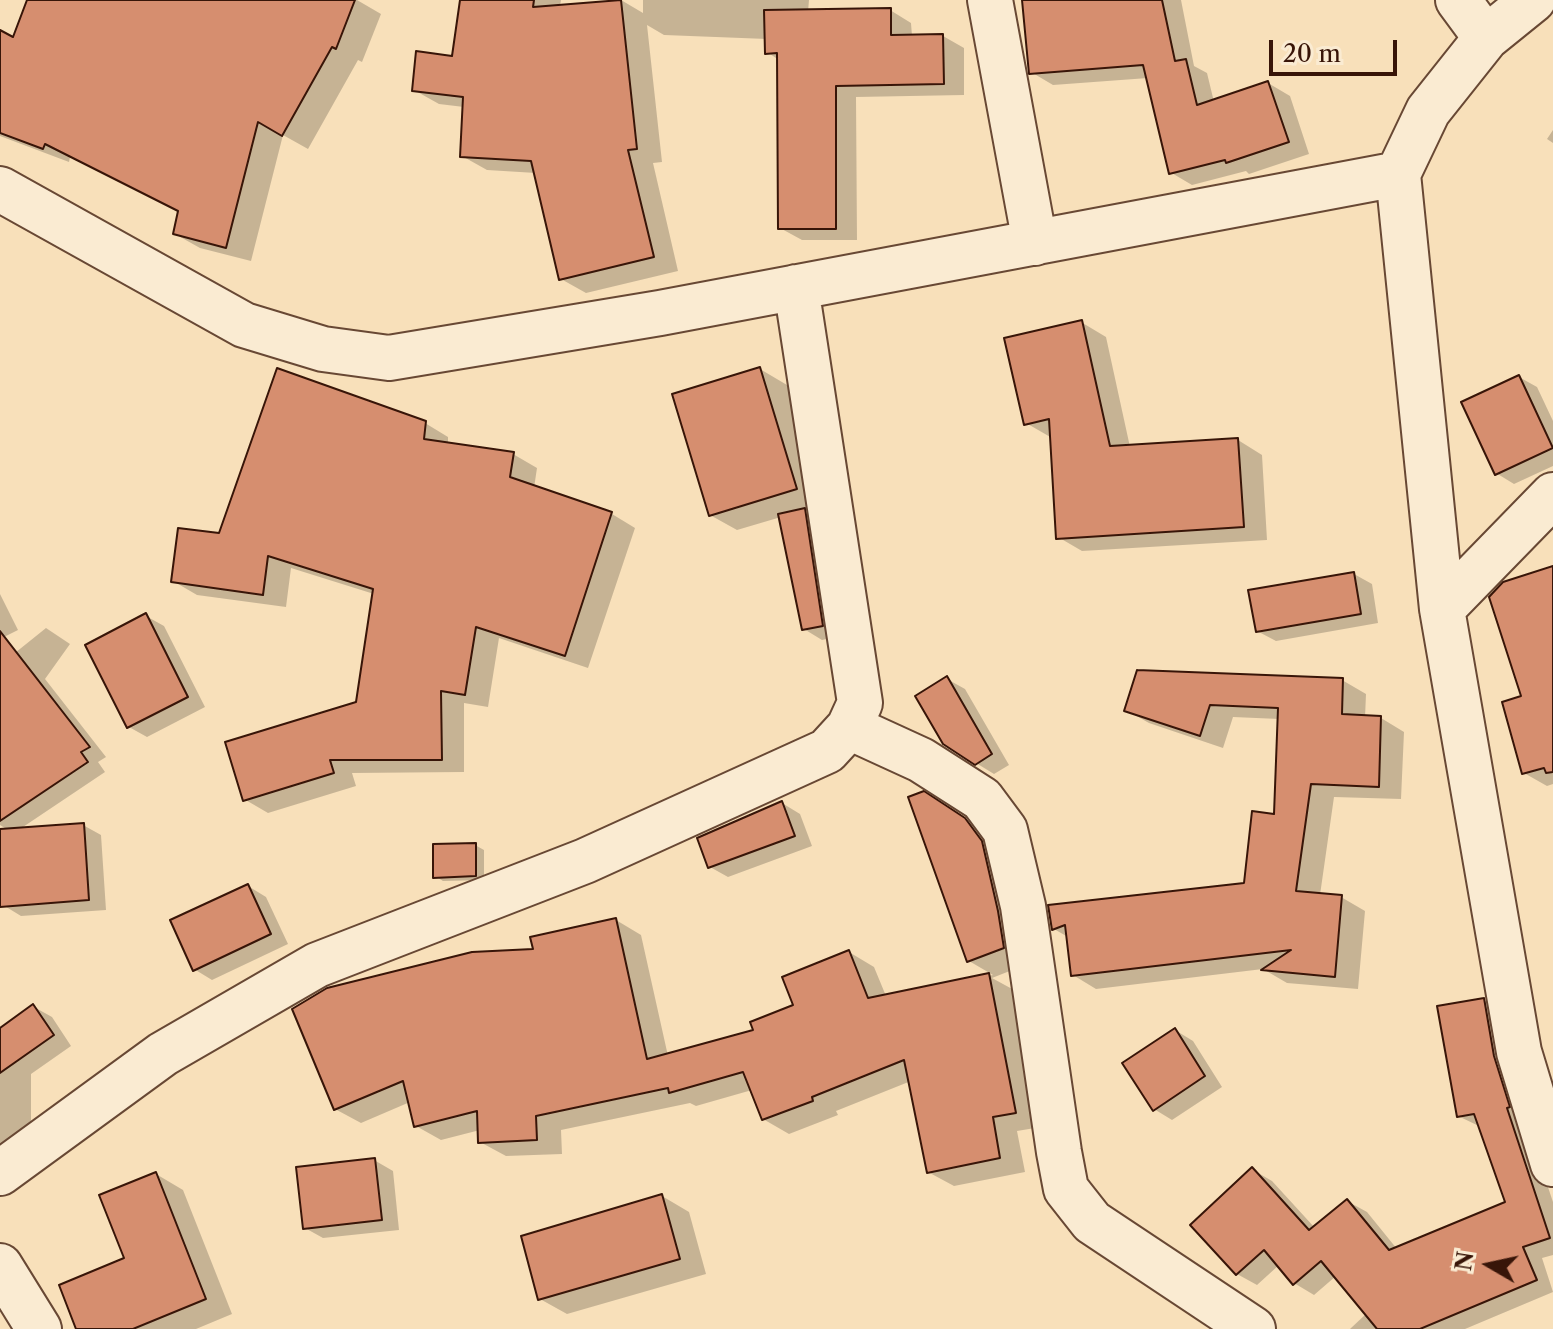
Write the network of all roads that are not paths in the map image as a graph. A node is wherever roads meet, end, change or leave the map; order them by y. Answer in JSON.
{"nodes":[{"id":1,"x":990,"y":0,"type":"edge"},
{"id":2,"x":1458,"y":0,"type":"edge"},
{"id":3,"x":1533,"y":0,"type":"edge"},
{"id":4,"x":1486,"y":38,"type":"junction"},
{"id":5,"x":1398,"y":174,"type":"junction"},
{"id":6,"x":0,"y":189,"type":"edge"},
{"id":7,"x":1035,"y":243,"type":"junction"},
{"id":8,"x":796,"y":287,"type":"junction"},
{"id":9,"x":1553,"y":495,"type":"edge"},
{"id":10,"x":1442,"y":609,"type":"junction"},
{"id":11,"x":849,"y":727,"type":"junction"},
{"id":12,"x":1553,"y":1164,"type":"edge"},
{"id":13,"x":0,"y":1173,"type":"edge"},
{"id":14,"x":0,"y":1266,"type":"edge"},
{"id":15,"x":39,"y":1329,"type":"edge"},
{"id":16,"x":1253,"y":1329,"type":"edge"}],
"edges":[{"from":1,"to":7,"type":"street"},
{"from":2,"to":4,"type":"street"},
{"from":3,"to":4,"type":"street"},
{"from":4,"to":5,"type":"street"},
{"from":5,"to":7,"type":"street"},
{"from":5,"to":10,"type":"street"},
{"from":6,"to":8,"type":"street"},
{"from":7,"to":8,"type":"street"},
{"from":8,"to":11,"type":"street"},
{"from":9,"to":10,"type":"street"},
{"from":10,"to":12,"type":"street"},
{"from":11,"to":13,"type":"street"},
{"from":11,"to":16,"type":"street"},
{"from":14,"to":15,"type":"street"}]}
